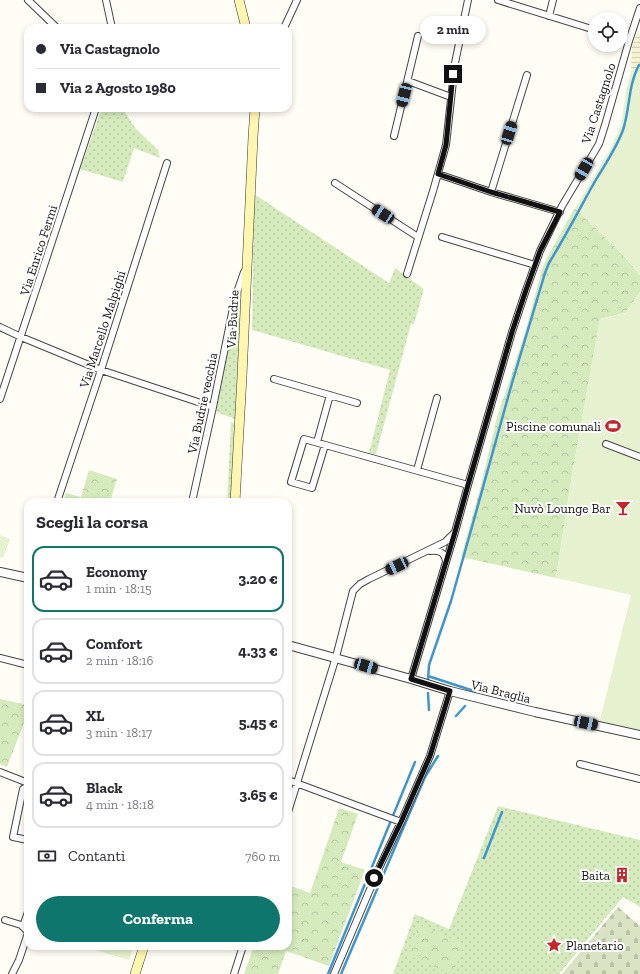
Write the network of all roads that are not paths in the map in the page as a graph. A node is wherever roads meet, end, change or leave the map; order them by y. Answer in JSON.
{"nodes":[{"id":1,"x":28,"y":0,"type":"edge"},
{"id":2,"x":106,"y":0,"type":"edge"},
{"id":3,"x":234,"y":0,"type":"edge"},
{"id":4,"x":239,"y":0,"type":"edge"},
{"id":5,"x":297,"y":0,"type":"edge"},
{"id":6,"x":468,"y":0,"type":"edge"},
{"id":7,"x":498,"y":0,"type":"edge"},
{"id":8,"x":553,"y":0,"type":"edge"},
{"id":9,"x":640,"y":8,"type":"edge"},
{"id":10,"x":549,"y":16,"type":"junction"},
{"id":11,"x":244,"y":18,"type":"junction"},
{"id":12,"x":638,"y":23,"type":"edge"},
{"id":13,"x":53,"y":24,"type":"edge"},
{"id":14,"x":111,"y":24,"type":"edge"},
{"id":15,"x":240,"y":24,"type":"edge"},
{"id":16,"x":245,"y":24,"type":"edge"},
{"id":17,"x":248,"y":24,"type":"edge"},
{"id":18,"x":285,"y":24,"type":"edge"},
{"id":19,"x":588,"y":28,"type":"edge"},
{"id":20,"x":418,"y":36,"type":"dead end"},
{"id":21,"x":629,"y":41,"type":"joint"},
{"id":22,"x":527,"y":74,"type":"dead end"},
{"id":23,"x":408,"y":81,"type":"junction"},
{"id":24,"x":451,"y":97,"type":"junction"},
{"id":25,"x":95,"y":112,"type":"edge"},
{"id":26,"x":250,"y":112,"type":"edge"},
{"id":27,"x":255,"y":112,"type":"edge"},
{"id":28,"x":394,"y":136,"type":"dead end"},
{"id":29,"x":253,"y":137,"type":"junction"},
{"id":30,"x":167,"y":163,"type":"dead end"},
{"id":31,"x":438,"y":174,"type":"junction"},
{"id":32,"x":335,"y":183,"type":"dead end"},
{"id":33,"x":491,"y":192,"type":"junction"},
{"id":34,"x":560,"y":212,"type":"junction"},
{"id":35,"x":418,"y":237,"type":"junction"},
{"id":36,"x":442,"y":237,"type":"dead end"},
{"id":37,"x":247,"y":264,"type":"junction"},
{"id":38,"x":535,"y":265,"type":"junction"},
{"id":39,"x":407,"y":274,"type":"dead end"},
{"id":40,"x":0,"y":327,"type":"edge"},
{"id":41,"x":21,"y":336,"type":"junction"},
{"id":42,"x":101,"y":370,"type":"junction"},
{"id":43,"x":274,"y":379,"type":"dead end"},
{"id":44,"x":330,"y":395,"type":"junction"},
{"id":45,"x":437,"y":398,"type":"dead end"},
{"id":46,"x":0,"y":399,"type":"edge"},
{"id":47,"x":357,"y":403,"type":"dead end"},
{"id":48,"x":213,"y":407,"type":"junction"},
{"id":49,"x":317,"y":442,"type":"junction"},
{"id":50,"x":606,"y":444,"type":"dead end"},
{"id":51,"x":325,"y":445,"type":"junction"},
{"id":52,"x":640,"y":456,"type":"edge"},
{"id":53,"x":417,"y":470,"type":"junction"},
{"id":54,"x":468,"y":485,"type":"junction"},
{"id":55,"x":58,"y":498,"type":"edge"},
{"id":56,"x":193,"y":498,"type":"edge"},
{"id":57,"x":235,"y":498,"type":"edge"},
{"id":58,"x":455,"y":532,"type":"junction"},
{"id":59,"x":426,"y":552,"type":"junction"},
{"id":60,"x":446,"y":564,"type":"junction"},
{"id":61,"x":0,"y":572,"type":"edge"},
{"id":62,"x":24,"y":577,"type":"edge"},
{"id":63,"x":292,"y":646,"type":"edge"},
{"id":64,"x":336,"y":657,"type":"junction"},
{"id":65,"x":0,"y":658,"type":"edge"},
{"id":66,"x":24,"y":664,"type":"edge"},
{"id":67,"x":411,"y":679,"type":"junction"},
{"id":68,"x":450,"y":691,"type":"junction"},
{"id":69,"x":640,"y":735,"type":"edge"},
{"id":70,"x":580,"y":764,"type":"dead end"},
{"id":71,"x":0,"y":772,"type":"edge"},
{"id":72,"x":640,"y":779,"type":"edge"},
{"id":73,"x":292,"y":781,"type":"edge"},
{"id":74,"x":24,"y":783,"type":"edge"},
{"id":75,"x":298,"y":783,"type":"junction"},
{"id":76,"x":24,"y":789,"type":"edge"},
{"id":77,"x":292,"y":800,"type":"edge"},
{"id":78,"x":395,"y":820,"type":"junction"},
{"id":79,"x":24,"y":839,"type":"edge"},
{"id":80,"x":4,"y":920,"type":"dead end"},
{"id":81,"x":23,"y":926,"type":"edge"},
{"id":82,"x":24,"y":946,"type":"edge"},
{"id":83,"x":143,"y":950,"type":"edge"},
{"id":84,"x":242,"y":950,"type":"edge"},
{"id":85,"x":12,"y":974,"type":"edge"},
{"id":86,"x":135,"y":974,"type":"edge"},
{"id":87,"x":234,"y":974,"type":"edge"},
{"id":88,"x":334,"y":974,"type":"edge"}],
"edges":[{"from":1,"to":13,"type":"street"},
{"from":2,"to":14,"type":"street"},
{"from":3,"to":15,"type":"main road"},
{"from":4,"to":11,"type":"main road"},
{"from":5,"to":18,"type":"street"},
{"from":6,"to":24,"type":"street"},
{"from":7,"to":10,"type":"street"},
{"from":8,"to":10,"type":"street"},
{"from":9,"to":12,"type":"street","name":"Via Castagnolo"},
{"from":10,"to":19,"type":"street"},
{"from":11,"to":16,"type":"main road"},
{"from":11,"to":17,"type":"street"},
{"from":12,"to":21,"type":"street","name":"Via Castagnolo"},
{"from":20,"to":23,"type":"street"},
{"from":21,"to":34,"type":"street","name":"Via Castagnolo"},
{"from":22,"to":33,"type":"street"},
{"from":23,"to":24,"type":"street"},
{"from":23,"to":28,"type":"street"},
{"from":24,"to":31,"type":"street"},
{"from":25,"to":41,"type":"street","name":"Via Enrico Fermi"},
{"from":26,"to":29,"type":"main road","name":"Via Budrie"},
{"from":27,"to":29,"type":"main road","name":"Via Budrie"},
{"from":29,"to":37,"type":"main road","name":"Via Budrie"},
{"from":30,"to":42,"type":"street","name":"Via Marcello Malpighi"},
{"from":31,"to":33,"type":"street"},
{"from":31,"to":35,"type":"street"},
{"from":32,"to":35,"type":"street"},
{"from":33,"to":34,"type":"street"},
{"from":34,"to":38,"type":"street","name":"Via Castagnolo"},
{"from":35,"to":39,"type":"street"},
{"from":36,"to":38,"type":"street"},
{"from":37,"to":48,"type":"street","name":"Via Budrie vecchia"},
{"from":37,"to":57,"type":"main road","name":"Via Budrie"},
{"from":38,"to":54,"type":"street","name":"Via Castagnolo"},
{"from":40,"to":41,"type":"street"},
{"from":41,"to":42,"type":"street"},
{"from":41,"to":46,"type":"street","name":"Via Enrico Fermi"},
{"from":42,"to":48,"type":"street"},
{"from":42,"to":55,"type":"street","name":"Via Marcello Malpighi"},
{"from":43,"to":44,"type":"street"},
{"from":44,"to":47,"type":"street"},
{"from":44,"to":49,"type":"street"},
{"from":45,"to":53,"type":"street"},
{"from":48,"to":56,"type":"street","name":"Via Budrie vecchia"},
{"from":49,"to":51,"type":"street"},
{"from":49,"to":51,"type":"street"},
{"from":50,"to":52,"type":"street"},
{"from":51,"to":53,"type":"street"},
{"from":53,"to":54,"type":"street"},
{"from":54,"to":58,"type":"street","name":"Via Castagnolo"},
{"from":58,"to":59,"type":"street"},
{"from":58,"to":60,"type":"street","name":"Via Castagnolo"},
{"from":59,"to":60,"type":"street"},
{"from":59,"to":64,"type":"street"},
{"from":60,"to":67,"type":"street","name":"Via Castagnolo"},
{"from":61,"to":62,"type":"street"},
{"from":63,"to":64,"type":"street","name":"Via Braglia"},
{"from":64,"to":67,"type":"street","name":"Via Braglia"},
{"from":64,"to":75,"type":"street"},
{"from":65,"to":66,"type":"street"},
{"from":67,"to":68,"type":"street","name":"Via Braglia"},
{"from":68,"to":69,"type":"street","name":"Via Braglia"},
{"from":68,"to":78,"type":"street"},
{"from":70,"to":72,"type":"street"},
{"from":71,"to":74,"type":"street"},
{"from":73,"to":75,"type":"street"},
{"from":75,"to":77,"type":"street"},
{"from":75,"to":78,"type":"street"},
{"from":76,"to":79,"type":"street"},
{"from":78,"to":88,"type":"street"},
{"from":80,"to":81,"type":"street"},
{"from":82,"to":85,"type":"street"},
{"from":83,"to":86,"type":"main road"},
{"from":84,"to":87,"type":"street"}]}
